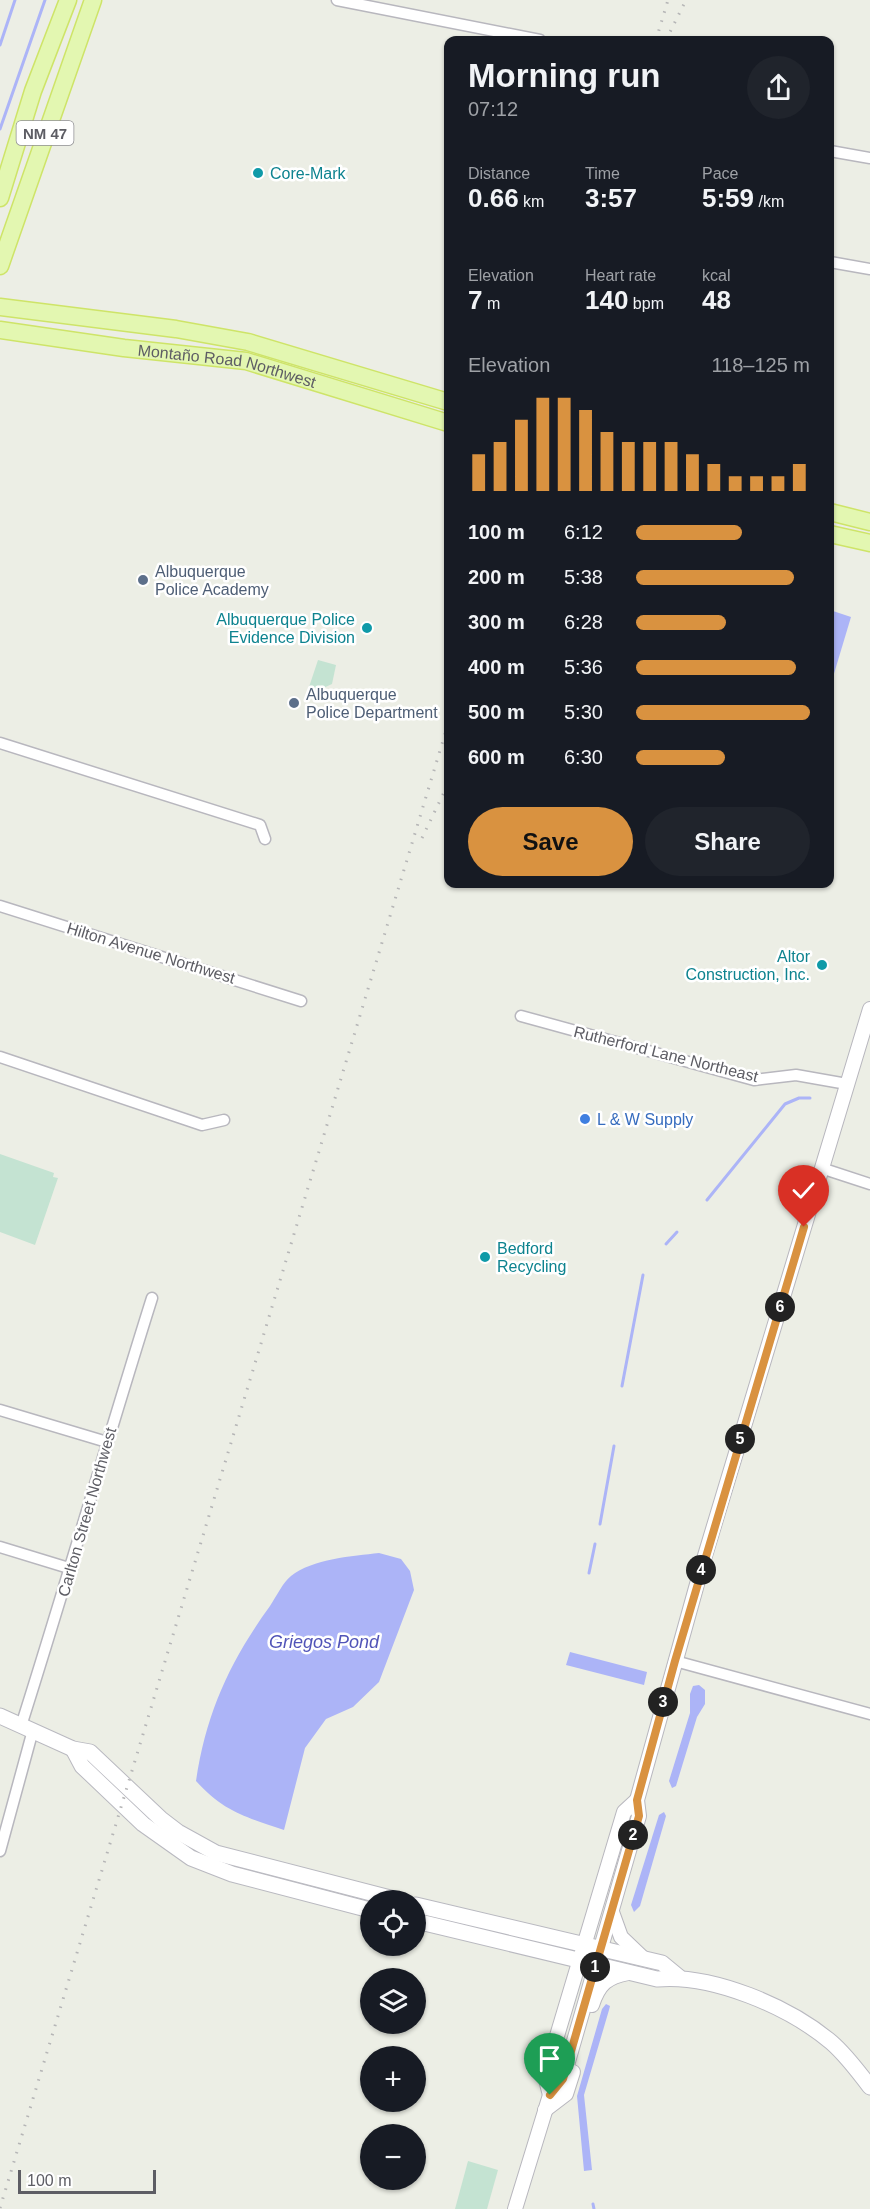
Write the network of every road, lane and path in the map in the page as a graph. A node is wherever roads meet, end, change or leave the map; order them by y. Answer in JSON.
{"nodes":[{"id":1,"x":68,"y":0,"type":"edge"},
{"id":2,"x":93,"y":0,"type":"edge"},
{"id":3,"x":337,"y":0,"type":"edge"},
{"id":4,"x":520,"y":36,"type":"edge"},
{"id":5,"x":834,"y":152,"type":"edge"},
{"id":6,"x":870,"y":158,"type":"edge"},
{"id":7,"x":0,"y":198,"type":"edge"},
{"id":8,"x":834,"y":263,"type":"edge"},
{"id":9,"x":0,"y":266,"type":"edge"},
{"id":10,"x":870,"y":269,"type":"edge"},
{"id":11,"x":0,"y":307,"type":"edge"},
{"id":12,"x":0,"y":330,"type":"edge"},
{"id":13,"x":444,"y":401,"type":"edge"},
{"id":14,"x":444,"y":422,"type":"edge"},
{"id":15,"x":834,"y":513,"type":"edge"},
{"id":16,"x":870,"y":522,"type":"edge"},
{"id":17,"x":834,"y":535,"type":"edge"},
{"id":18,"x":870,"y":543,"type":"edge"},
{"id":19,"x":0,"y":743,"type":"edge"},
{"id":20,"x":265,"y":839,"type":"dead end"},
{"id":21,"x":0,"y":906,"type":"edge"},
{"id":22,"x":301,"y":1001,"type":"dead end"},
{"id":23,"x":870,"y":1009,"type":"edge"},
{"id":24,"x":520,"y":1016,"type":"dead end"},
{"id":25,"x":867,"y":1026,"type":"edge"},
{"id":26,"x":0,"y":1057,"type":"edge"},
{"id":27,"x":847,"y":1084,"type":"junction"},
{"id":28,"x":224,"y":1120,"type":"dead end"},
{"id":29,"x":821,"y":1168,"type":"junction"},
{"id":30,"x":870,"y":1184,"type":"edge"},
{"id":31,"x":152,"y":1298,"type":"dead end"},
{"id":32,"x":0,"y":1410,"type":"edge"},
{"id":33,"x":107,"y":1442,"type":"junction"},
{"id":34,"x":0,"y":1547,"type":"edge"},
{"id":35,"x":72,"y":1569,"type":"junction"},
{"id":36,"x":675,"y":1661,"type":"junction"},
{"id":37,"x":870,"y":1714,"type":"edge"},
{"id":38,"x":0,"y":1716,"type":"edge"},
{"id":39,"x":27,"y":1728,"type":"junction"},
{"id":40,"x":73,"y":1749,"type":"junction"},
{"id":41,"x":637,"y":1800,"type":"junction"},
{"id":42,"x":0,"y":1851,"type":"edge"},
{"id":43,"x":360,"y":1890,"type":"edge"},
{"id":44,"x":360,"y":1907,"type":"edge"},
{"id":45,"x":426,"y":1907,"type":"edge"},
{"id":46,"x":611,"y":1910,"type":"junction"},
{"id":47,"x":426,"y":1923,"type":"edge"},
{"id":48,"x":583,"y":1944,"type":"junction"},
{"id":49,"x":600,"y":1948,"type":"junction"},
{"id":50,"x":643,"y":1958,"type":"junction"},
{"id":51,"x":578,"y":1960,"type":"junction"},
{"id":52,"x":596,"y":1964,"type":"junction"},
{"id":53,"x":630,"y":1972,"type":"junction"},
{"id":54,"x":679,"y":1977,"type":"junction"},
{"id":55,"x":870,"y":2087,"type":"edge"},
{"id":56,"x":550,"y":2095,"type":"junction"},
{"id":57,"x":545,"y":2110,"type":"junction"},
{"id":58,"x":515,"y":2209,"type":"edge"}],
"edges":[{"from":1,"to":7,"type":"main road","number":"NM 47"},
{"from":2,"to":9,"type":"main road","number":"NM 47"},
{"from":3,"to":4,"type":"street"},
{"from":5,"to":6,"type":"street"},
{"from":8,"to":10,"type":"street"},
{"from":11,"to":13,"type":"main road","name":"Montaño Road Northwest"},
{"from":12,"to":14,"type":"main road","name":"Montaño Road Northwest"},
{"from":15,"to":16,"type":"main road"},
{"from":17,"to":18,"type":"main road"},
{"from":19,"to":20,"type":"street"},
{"from":21,"to":22,"type":"street","name":"Hilton Avenue Northwest"},
{"from":23,"to":25,"type":"street"},
{"from":24,"to":27,"type":"street","name":"Rutherford Lane Northeast"},
{"from":25,"to":27,"type":"street"},
{"from":26,"to":28,"type":"street"},
{"from":27,"to":29,"type":"street"},
{"from":29,"to":30,"type":"street"},
{"from":29,"to":36,"type":"street"},
{"from":31,"to":33,"type":"street","name":"Carlton Street Northwest"},
{"from":32,"to":33,"type":"street"},
{"from":33,"to":35,"type":"street","name":"Carlton Street Northwest"},
{"from":34,"to":35,"type":"street"},
{"from":35,"to":39,"type":"street","name":"Carlton Street Northwest"},
{"from":36,"to":37,"type":"street"},
{"from":36,"to":41,"type":"street"},
{"from":38,"to":39,"type":"main road"},
{"from":39,"to":40,"type":"main road"},
{"from":39,"to":42,"type":"street","name":"Carlton Street Northwest"},
{"from":40,"to":43,"type":"main road"},
{"from":40,"to":44,"type":"main road"},
{"from":41,"to":46,"type":"street"},
{"from":41,"to":48,"type":"street"},
{"from":45,"to":48,"type":"main road"},
{"from":46,"to":49,"type":"street"},
{"from":46,"to":50,"type":"street"},
{"from":47,"to":51,"type":"main road"},
{"from":48,"to":49,"type":"main road"},
{"from":48,"to":51,"type":"street"},
{"from":49,"to":50,"type":"main road"},
{"from":49,"to":52,"type":"street"},
{"from":50,"to":54,"type":"main road"},
{"from":51,"to":52,"type":"main road"},
{"from":51,"to":56,"type":"street"},
{"from":52,"to":53,"type":"main road"},
{"from":52,"to":56,"type":"street"},
{"from":53,"to":54,"type":"main road"},
{"from":53,"to":57,"type":"street"},
{"from":54,"to":55,"type":"main road"},
{"from":56,"to":57,"type":"street"},
{"from":57,"to":58,"type":"street"}]}
